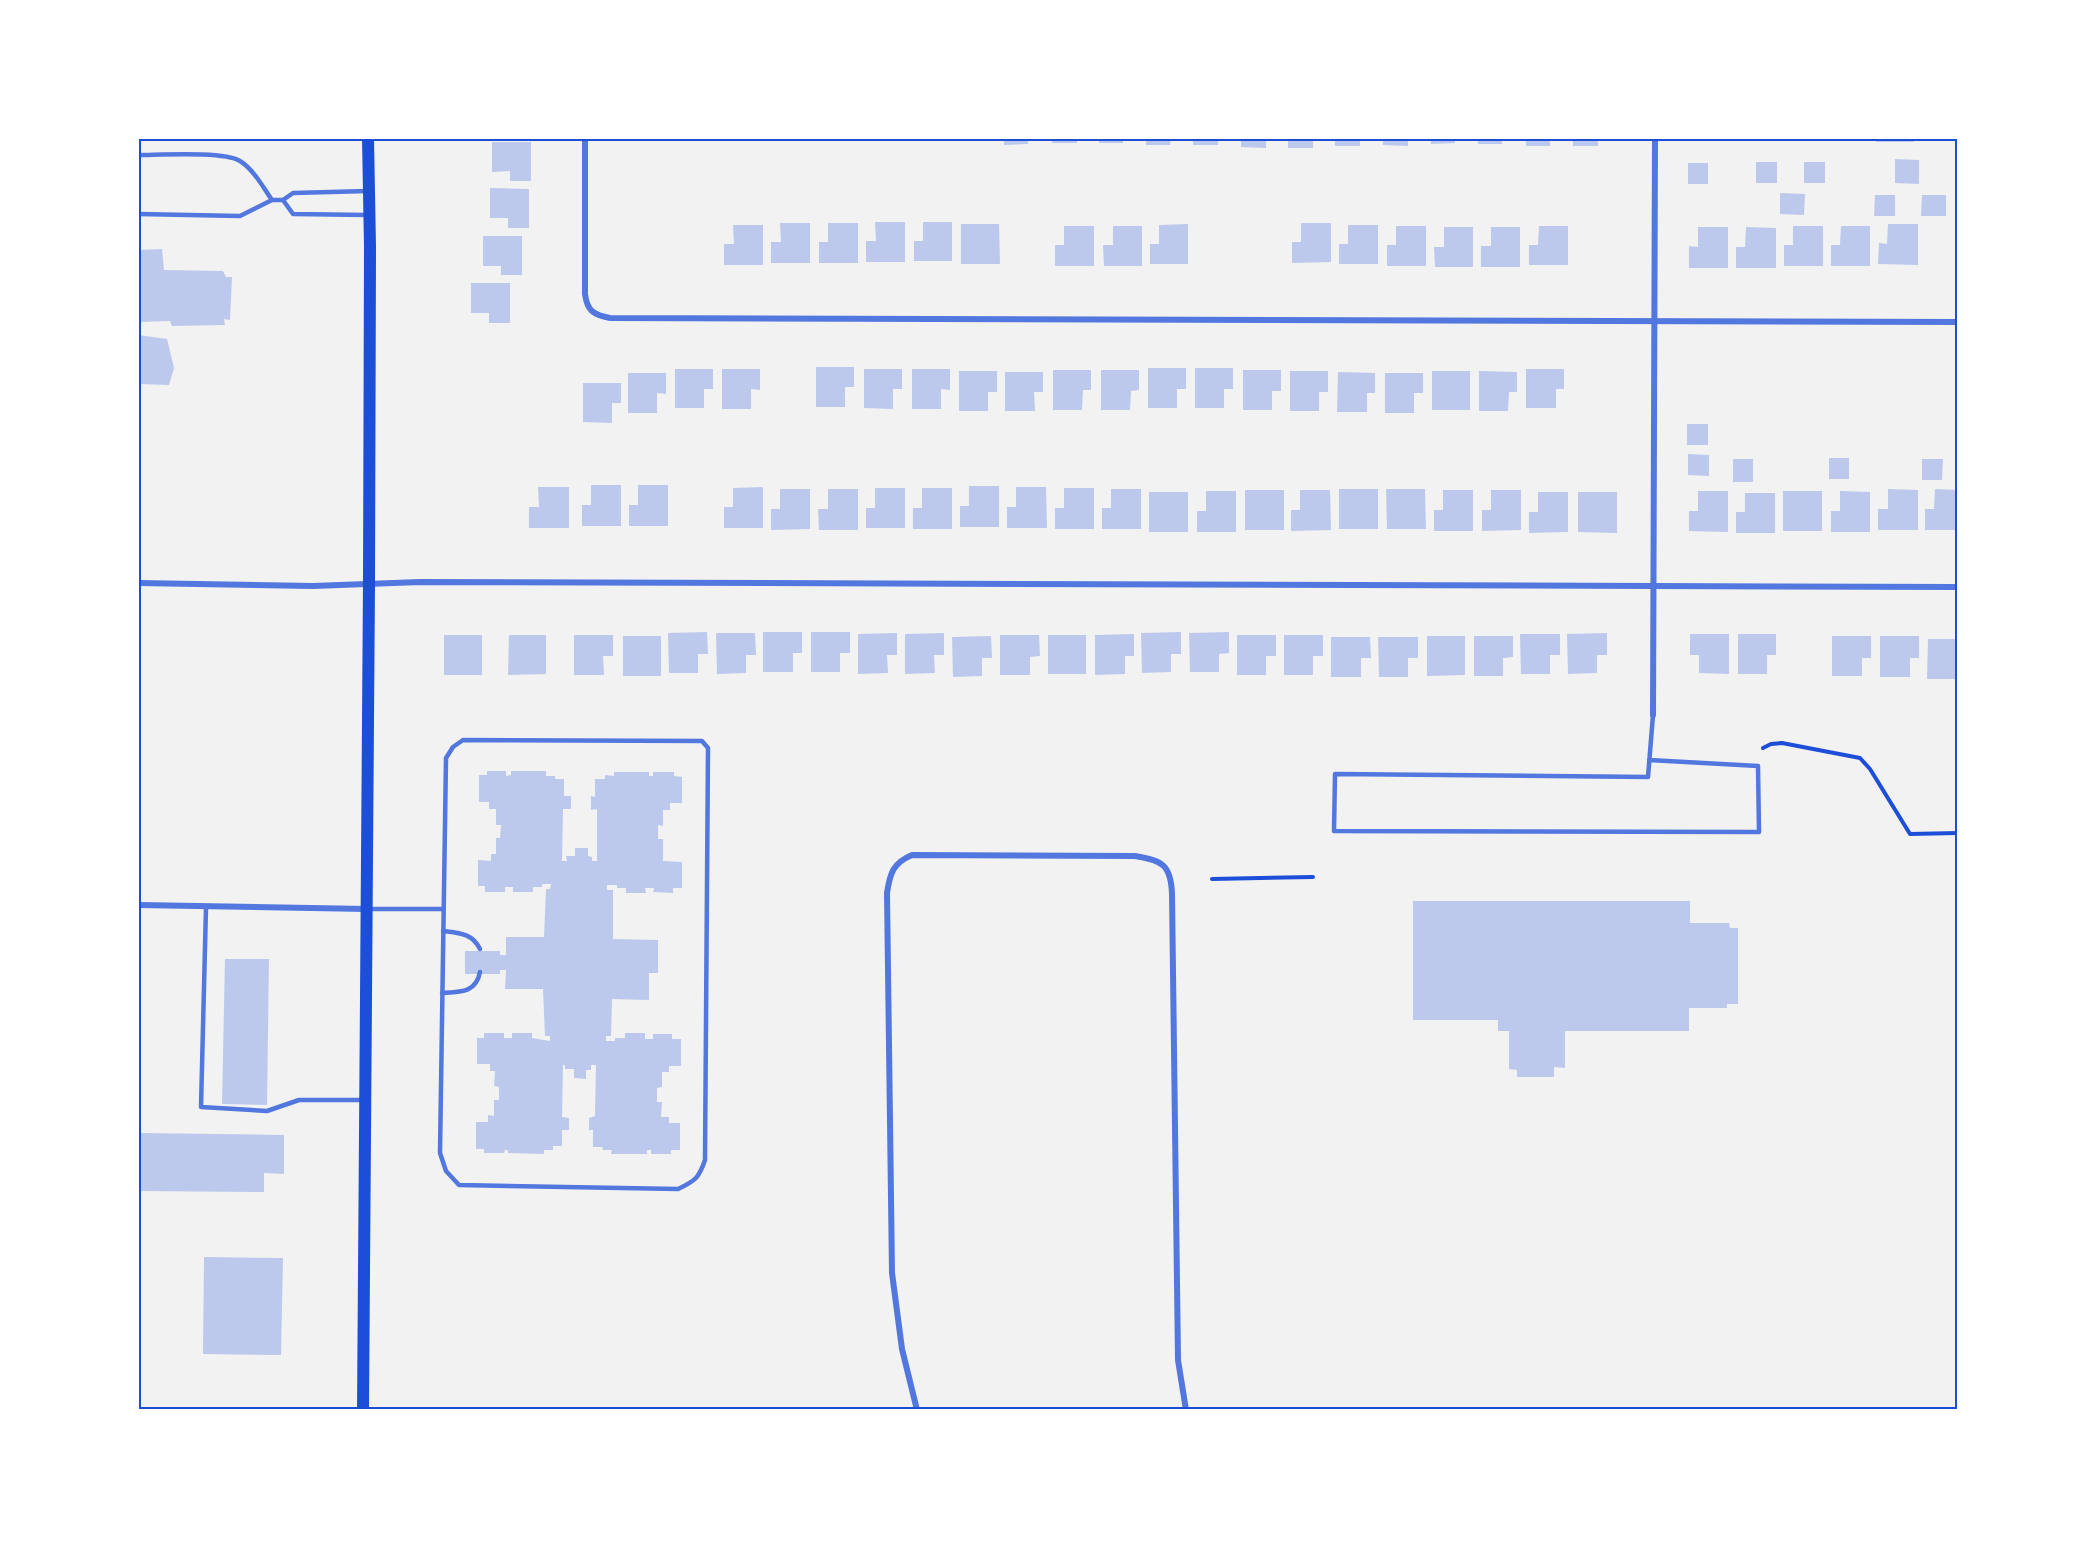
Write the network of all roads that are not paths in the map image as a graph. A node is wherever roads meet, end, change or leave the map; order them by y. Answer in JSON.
{"nodes":[{"id":1,"x":368,"y":138,"type":"edge"},
{"id":2,"x":585,"y":138,"type":"edge"},
{"id":3,"x":1655,"y":138,"type":"edge"},
{"id":4,"x":138,"y":155,"type":"edge"},
{"id":5,"x":368,"y":191,"type":"junction"},
{"id":6,"x":272,"y":200,"type":"junction"},
{"id":7,"x":283,"y":201,"type":"junction"},
{"id":8,"x":138,"y":214,"type":"edge"},
{"id":9,"x":369,"y":215,"type":"junction"},
{"id":10,"x":1654,"y":321,"type":"junction"},
{"id":11,"x":1958,"y":322,"type":"edge"},
{"id":12,"x":138,"y":583,"type":"edge"},
{"id":13,"x":369,"y":583,"type":"junction"},
{"id":14,"x":1654,"y":585,"type":"junction"},
{"id":15,"x":1958,"y":586,"type":"edge"},
{"id":16,"x":1653,"y":715,"type":"joint"},
{"id":17,"x":1649,"y":760,"type":"junction"},
{"id":18,"x":138,"y":905,"type":"edge"},
{"id":19,"x":206,"y":907,"type":"junction"},
{"id":20,"x":367,"y":909,"type":"junction"},
{"id":21,"x":443,"y":909,"type":"junction"},
{"id":22,"x":443,"y":931,"type":"junction"},
{"id":23,"x":480,"y":949,"type":"dead end"},
{"id":24,"x":480,"y":972,"type":"dead end"},
{"id":25,"x":442,"y":993,"type":"junction"},
{"id":26,"x":366,"y":1100,"type":"junction"},
{"id":27,"x":363,"y":1410,"type":"edge"},
{"id":28,"x":917,"y":1410,"type":"edge"},
{"id":29,"x":1186,"y":1410,"type":"edge"}],
"edges":[{"from":1,"to":5,"type":"main road"},
{"from":2,"to":10,"type":"street"},
{"from":3,"to":10,"type":"street"},
{"from":4,"to":6,"type":"lane"},
{"from":5,"to":7,"type":"lane"},
{"from":5,"to":9,"type":"main road"},
{"from":6,"to":7,"type":"lane"},
{"from":6,"to":8,"type":"lane"},
{"from":7,"to":9,"type":"lane"},
{"from":9,"to":13,"type":"main road"},
{"from":10,"to":11,"type":"street"},
{"from":10,"to":14,"type":"street"},
{"from":12,"to":13,"type":"street"},
{"from":13,"to":14,"type":"street"},
{"from":13,"to":20,"type":"main road"},
{"from":14,"to":15,"type":"street"},
{"from":14,"to":16,"type":"street"},
{"from":16,"to":17,"type":"lane"},
{"from":17,"to":17,"type":"lane"},
{"from":18,"to":19,"type":"street"},
{"from":19,"to":20,"type":"street"},
{"from":19,"to":26,"type":"lane"},
{"from":20,"to":21,"type":"lane"},
{"from":20,"to":26,"type":"main road"},
{"from":21,"to":22,"type":"lane"},
{"from":21,"to":25,"type":"lane"},
{"from":22,"to":23,"type":"lane"},
{"from":22,"to":25,"type":"lane"},
{"from":24,"to":25,"type":"lane"},
{"from":26,"to":27,"type":"main road"},
{"from":28,"to":29,"type":"street"}]}
